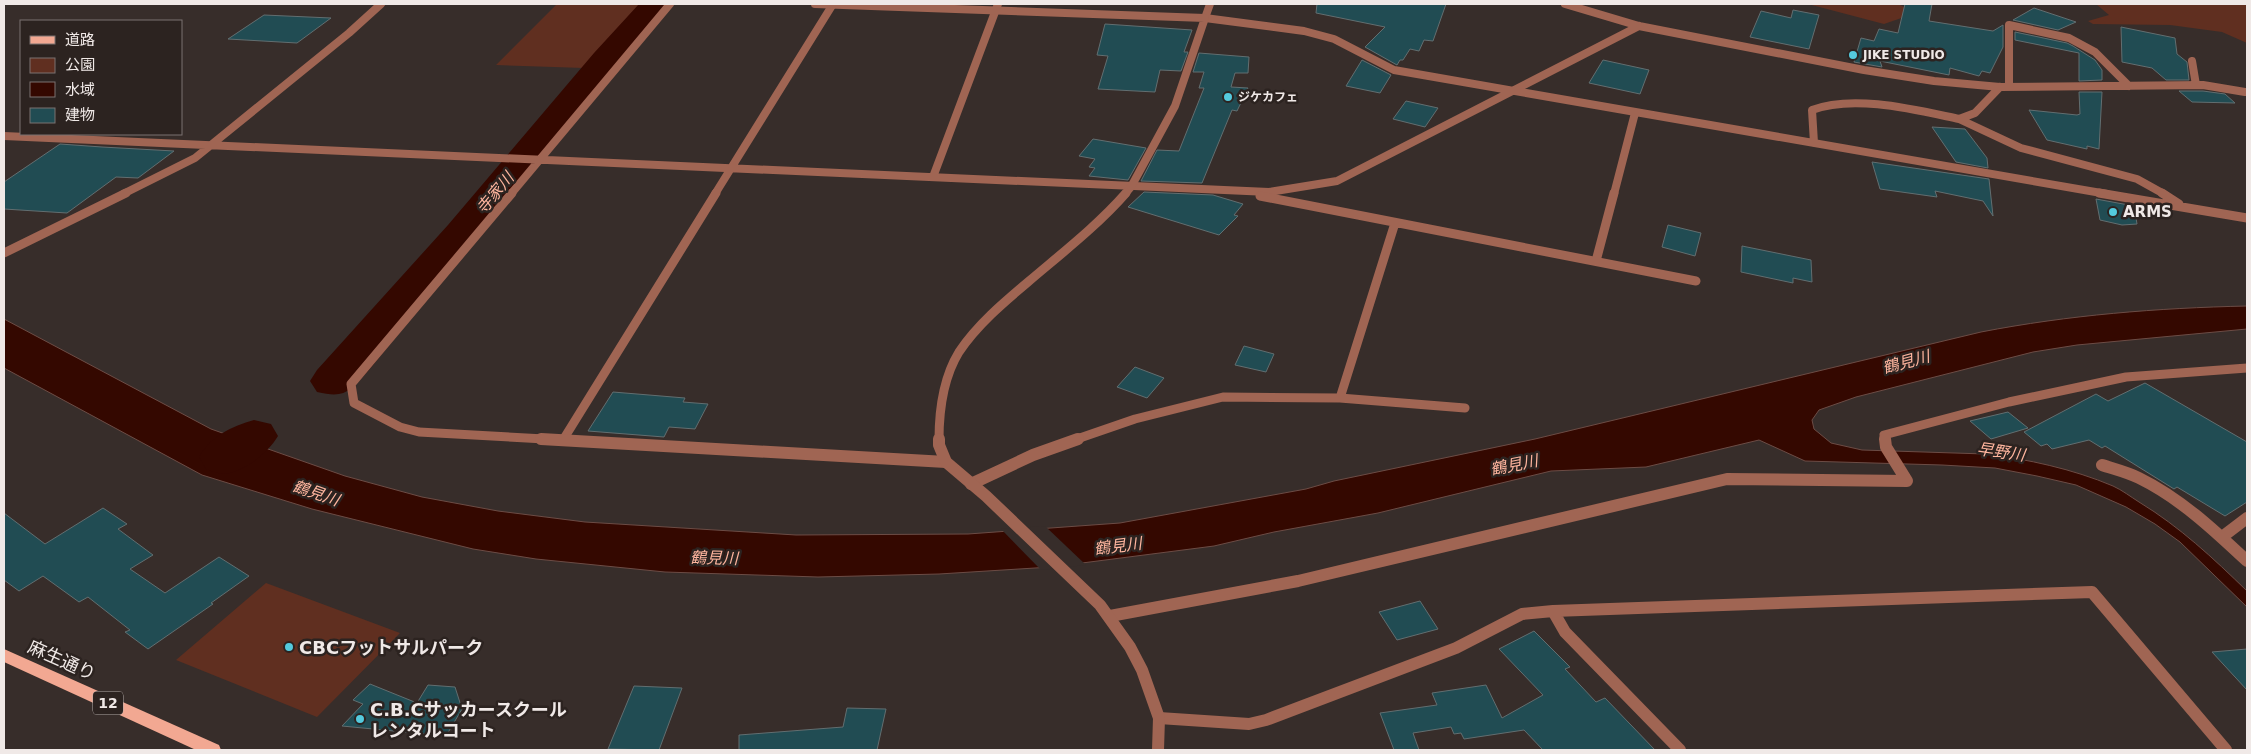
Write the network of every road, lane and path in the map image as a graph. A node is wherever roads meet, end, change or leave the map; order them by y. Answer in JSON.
{"nodes":[{"id":1,"x":381,"y":4,"type":"edge"},
{"id":2,"x":670,"y":4,"type":"edge"},
{"id":3,"x":815,"y":4,"type":"edge"},
{"id":4,"x":833,"y":4,"type":"edge"},
{"id":5,"x":1210,"y":4,"type":"edge"},
{"id":6,"x":1565,"y":4,"type":"edge"},
{"id":7,"x":997,"y":7,"type":"edge"},
{"id":8,"x":1205,"y":18,"type":"junction"},
{"id":9,"x":1639,"y":26,"type":"junction"},
{"id":10,"x":2192,"y":61,"type":"dead end"},
{"id":11,"x":2196,"y":85,"type":"junction"},
{"id":12,"x":2009,"y":86,"type":"junction"},
{"id":13,"x":2129,"y":86,"type":"junction"},
{"id":14,"x":2000,"y":87,"type":"junction"},
{"id":15,"x":1511,"y":92,"type":"junction"},
{"id":16,"x":2245,"y":92,"type":"dead end"},
{"id":17,"x":1635,"y":113,"type":"junction"},
{"id":18,"x":1959,"y":119,"type":"junction"},
{"id":19,"x":4,"y":136,"type":"edge"},
{"id":20,"x":1814,"y":143,"type":"junction"},
{"id":21,"x":210,"y":146,"type":"junction"},
{"id":22,"x":533,"y":160,"type":"junction"},
{"id":23,"x":732,"y":168,"type":"junction"},
{"id":24,"x":933,"y":177,"type":"junction"},
{"id":25,"x":1131,"y":187,"type":"junction"},
{"id":26,"x":1236,"y":192,"type":"junction"},
{"id":27,"x":2182,"y":206,"type":"junction"},
{"id":28,"x":2247,"y":218,"type":"edge"},
{"id":29,"x":1395,"y":222,"type":"junction"},
{"id":30,"x":4,"y":253,"type":"edge"},
{"id":31,"x":1596,"y":261,"type":"junction"},
{"id":32,"x":1696,"y":281,"type":"dead end"},
{"id":33,"x":2247,"y":368,"type":"edge"},
{"id":34,"x":1340,"y":398,"type":"junction"},
{"id":35,"x":1465,"y":408,"type":"dead end"},
{"id":36,"x":562,"y":440,"type":"junction"},
{"id":37,"x":946,"y":462,"type":"junction"},
{"id":38,"x":2102,"y":465,"type":"dead end"},
{"id":39,"x":971,"y":484,"type":"junction"},
{"id":40,"x":2247,"y":518,"type":"edge"},
{"id":41,"x":2222,"y":537,"type":"junction"},
{"id":42,"x":2247,"y":561,"type":"edge"},
{"id":43,"x":1552,"y":611,"type":"junction"},
{"id":44,"x":1110,"y":616,"type":"junction"},
{"id":45,"x":4,"y":655,"type":"edge"},
{"id":46,"x":1159,"y":718,"type":"junction"},
{"id":47,"x":213,"y":750,"type":"edge"},
{"id":48,"x":1158,"y":750,"type":"edge"},
{"id":49,"x":1680,"y":750,"type":"edge"},
{"id":50,"x":2226,"y":750,"type":"edge"}],
"edges":[{"from":1,"to":21,"type":"street"},
{"from":2,"to":22,"type":"street"},
{"from":3,"to":4,"type":"street"},
{"from":4,"to":7,"type":"street"},
{"from":4,"to":23,"type":"street"},
{"from":5,"to":8,"type":"street"},
{"from":6,"to":9,"type":"street"},
{"from":7,"to":8,"type":"street"},
{"from":7,"to":24,"type":"street"},
{"from":8,"to":15,"type":"street"},
{"from":8,"to":25,"type":"street"},
{"from":9,"to":14,"type":"street"},
{"from":9,"to":15,"type":"street"},
{"from":10,"to":11,"type":"street"},
{"from":11,"to":13,"type":"street"},
{"from":11,"to":16,"type":"street"},
{"from":12,"to":13,"type":"street"},
{"from":12,"to":13,"type":"street"},
{"from":12,"to":14,"type":"street"},
{"from":14,"to":18,"type":"street"},
{"from":15,"to":17,"type":"street"},
{"from":15,"to":26,"type":"street"},
{"from":17,"to":20,"type":"street"},
{"from":17,"to":31,"type":"street"},
{"from":18,"to":20,"type":"street"},
{"from":18,"to":27,"type":"street"},
{"from":19,"to":21,"type":"street"},
{"from":20,"to":27,"type":"street"},
{"from":21,"to":22,"type":"street"},
{"from":21,"to":30,"type":"street"},
{"from":22,"to":23,"type":"street"},
{"from":22,"to":36,"type":"street"},
{"from":23,"to":24,"type":"street"},
{"from":23,"to":36,"type":"street"},
{"from":24,"to":25,"type":"street"},
{"from":25,"to":26,"type":"street"},
{"from":25,"to":37,"type":"street"},
{"from":26,"to":29,"type":"street"},
{"from":27,"to":28,"type":"street"},
{"from":29,"to":31,"type":"street"},
{"from":29,"to":34,"type":"street"},
{"from":31,"to":32,"type":"street"},
{"from":33,"to":44,"type":"street"},
{"from":34,"to":35,"type":"street"},
{"from":34,"to":39,"type":"street"},
{"from":36,"to":37,"type":"street"},
{"from":37,"to":39,"type":"street"},
{"from":38,"to":41,"type":"street"},
{"from":39,"to":44,"type":"street"},
{"from":40,"to":41,"type":"street"},
{"from":41,"to":42,"type":"street"},
{"from":43,"to":46,"type":"street"},
{"from":43,"to":49,"type":"street"},
{"from":43,"to":50,"type":"street"},
{"from":44,"to":46,"type":"street"},
{"from":45,"to":47,"type":"main road","name":"麻生通り","number":"12"},
{"from":46,"to":48,"type":"street"}]}
